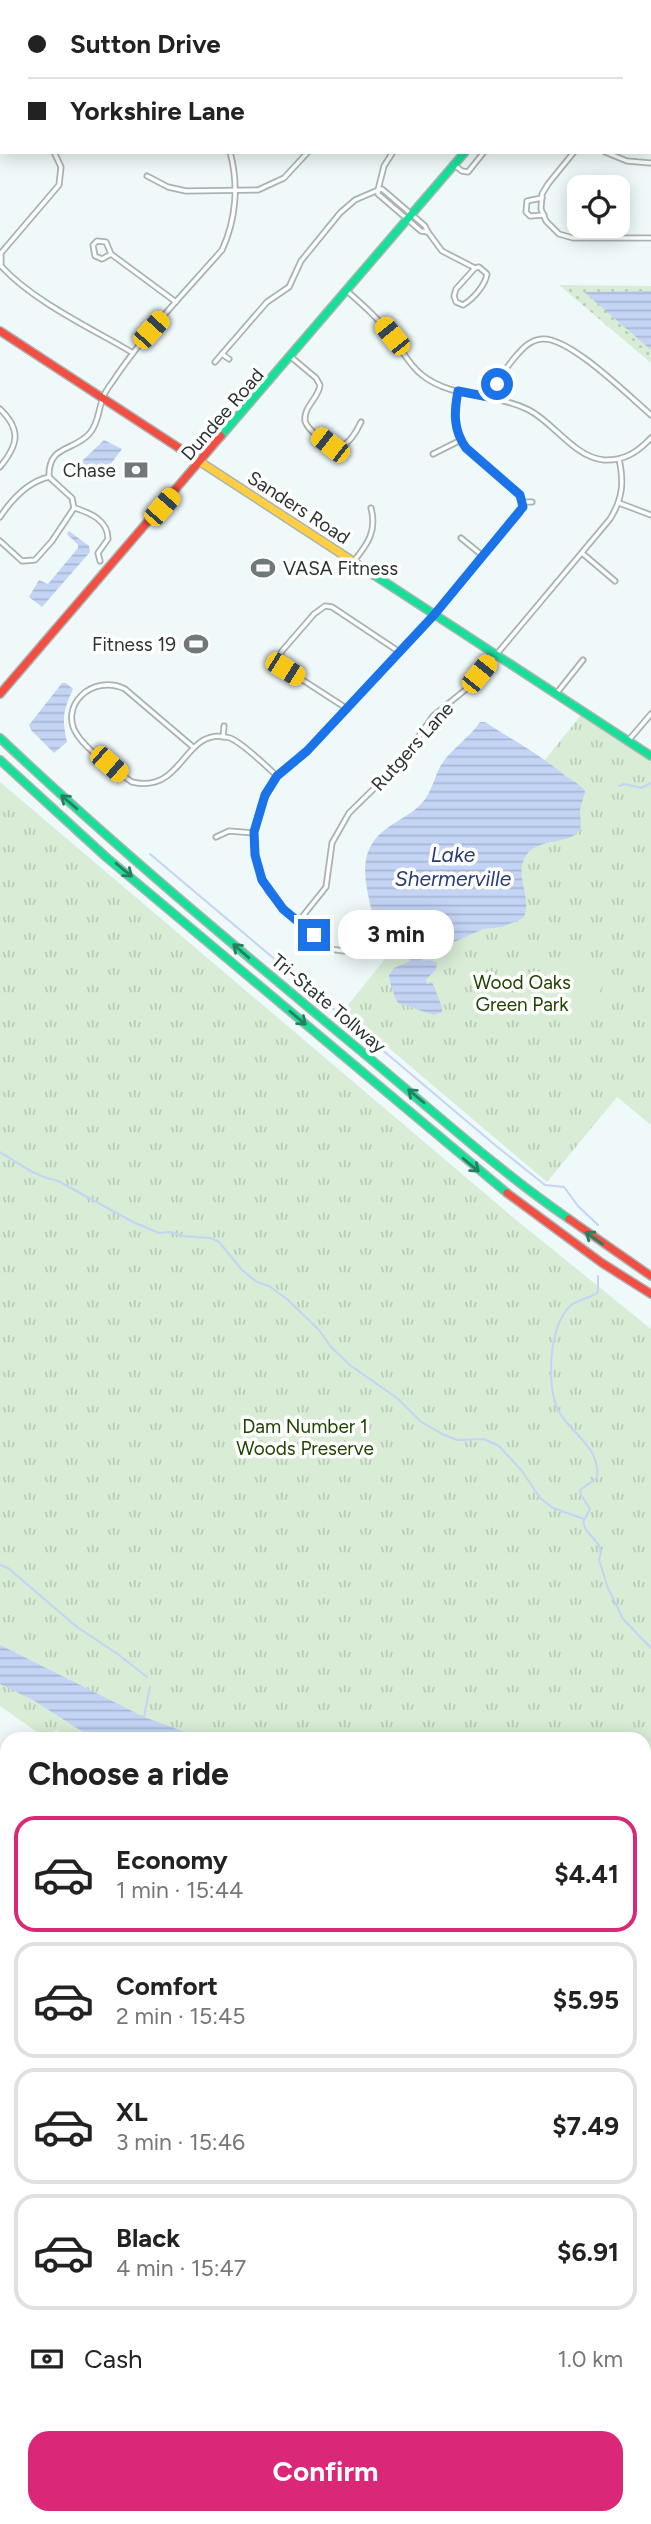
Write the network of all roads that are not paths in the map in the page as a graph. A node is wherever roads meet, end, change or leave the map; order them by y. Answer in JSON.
{"nodes":[{"id":1,"x":55,"y":154,"type":"edge"},
{"id":2,"x":230,"y":154,"type":"edge"},
{"id":3,"x":307,"y":154,"type":"edge"},
{"id":4,"x":392,"y":154,"type":"edge"},
{"id":5,"x":463,"y":154,"type":"edge"},
{"id":6,"x":482,"y":154,"type":"edge"},
{"id":7,"x":572,"y":154,"type":"edge"},
{"id":8,"x":610,"y":154,"type":"edge"},
{"id":9,"x":651,"y":163,"type":"edge"},
{"id":10,"x":454,"y":165,"type":"junction"},
{"id":11,"x":147,"y":176,"type":"dead end"},
{"id":12,"x":235,"y":190,"type":"junction"},
{"id":13,"x":378,"y":190,"type":"junction"},
{"id":14,"x":393,"y":198,"type":"junction"},
{"id":15,"x":542,"y":198,"type":"junction"},
{"id":16,"x":388,"y":204,"type":"junction"},
{"id":17,"x":544,"y":215,"type":"junction"},
{"id":18,"x":410,"y":217,"type":"junction"},
{"id":19,"x":651,"y":239,"type":"edge"},
{"id":20,"x":111,"y":254,"type":"junction"},
{"id":21,"x":475,"y":268,"type":"junction"},
{"id":22,"x":347,"y":291,"type":"junction"},
{"id":23,"x":176,"y":302,"type":"junction"},
{"id":24,"x":544,"y":329,"type":"dead end"},
{"id":25,"x":0,"y":331,"type":"edge"},
{"id":26,"x":545,"y":338,"type":"junction"},
{"id":27,"x":133,"y":353,"type":"junction"},
{"id":28,"x":222,"y":354,"type":"junction"},
{"id":29,"x":291,"y":357,"type":"junction"},
{"id":30,"x":229,"y":359,"type":"dead end"},
{"id":31,"x":215,"y":362,"type":"dead end"},
{"id":32,"x":458,"y":391,"type":"junction"},
{"id":33,"x":103,"y":397,"type":"junction"},
{"id":34,"x":494,"y":398,"type":"junction"},
{"id":35,"x":0,"y":409,"type":"edge"},
{"id":36,"x":651,"y":415,"type":"edge"},
{"id":37,"x":361,"y":422,"type":"dead end"},
{"id":38,"x":651,"y":438,"type":"edge"},
{"id":39,"x":461,"y":440,"type":"junction"},
{"id":40,"x":433,"y":454,"type":"dead end"},
{"id":41,"x":619,"y":459,"type":"junction"},
{"id":42,"x":201,"y":462,"type":"junction"},
{"id":43,"x":0,"y":467,"type":"edge"},
{"id":44,"x":49,"y":477,"type":"junction"},
{"id":45,"x":523,"y":502,"type":"junction"},
{"id":46,"x":532,"y":502,"type":"dead end"},
{"id":47,"x":619,"y":503,"type":"junction"},
{"id":48,"x":74,"y":508,"type":"junction"},
{"id":49,"x":371,"y":508,"type":"dead end"},
{"id":50,"x":651,"y":515,"type":"edge"},
{"id":51,"x":0,"y":517,"type":"edge"},
{"id":52,"x":461,"y":538,"type":"dead end"},
{"id":53,"x":0,"y":541,"type":"edge"},
{"id":54,"x":582,"y":553,"type":"junction"},
{"id":55,"x":483,"y":556,"type":"junction"},
{"id":56,"x":100,"y":561,"type":"dead end"},
{"id":57,"x":353,"y":562,"type":"junction"},
{"id":58,"x":615,"y":581,"type":"dead end"},
{"id":59,"x":324,"y":600,"type":"dead end"},
{"id":60,"x":325,"y":606,"type":"junction"},
{"id":61,"x":434,"y":615,"type":"junction"},
{"id":62,"x":399,"y":651,"type":"junction"},
{"id":63,"x":496,"y":654,"type":"junction"},
{"id":64,"x":583,"y":660,"type":"dead end"},
{"id":65,"x":279,"y":661,"type":"junction"},
{"id":66,"x":273,"y":662,"type":"dead end"},
{"id":67,"x":0,"y":694,"type":"edge"},
{"id":68,"x":556,"y":694,"type":"junction"},
{"id":69,"x":346,"y":708,"type":"junction"},
{"id":70,"x":651,"y":714,"type":"edge"},
{"id":71,"x":224,"y":726,"type":"dead end"},
{"id":72,"x":223,"y":737,"type":"junction"},
{"id":73,"x":0,"y":738,"type":"edge"},
{"id":74,"x":628,"y":741,"type":"junction"},
{"id":75,"x":193,"y":747,"type":"junction"},
{"id":76,"x":651,"y":756,"type":"edge"},
{"id":77,"x":0,"y":760,"type":"edge"},
{"id":78,"x":277,"y":776,"type":"junction"},
{"id":79,"x":254,"y":832,"type":"junction"},
{"id":80,"x":216,"y":837,"type":"dead end"},
{"id":81,"x":298,"y":922,"type":"junction"},
{"id":82,"x":344,"y":951,"type":"dead end"},
{"id":83,"x":651,"y":1276,"type":"edge"},
{"id":84,"x":651,"y":1294,"type":"edge"}],
"edges":[{"from":1,"to":27,"type":"street"},
{"from":2,"to":12,"type":"street"},
{"from":3,"to":12,"type":"street"},
{"from":4,"to":13,"type":"street"},
{"from":5,"to":10,"type":"main road","name":"Dundee Road"},
{"from":6,"to":10,"type":"street"},
{"from":7,"to":15,"type":"street"},
{"from":8,"to":9,"type":"street"},
{"from":10,"to":18,"type":"main road","name":"Dundee Road"},
{"from":11,"to":12,"type":"street"},
{"from":12,"to":23,"type":"street"},
{"from":13,"to":14,"type":"street"},
{"from":13,"to":16,"type":"street"},
{"from":13,"to":28,"type":"street"},
{"from":14,"to":16,"type":"street"},
{"from":14,"to":18,"type":"street"},
{"from":15,"to":17,"type":"street"},
{"from":15,"to":17,"type":"street"},
{"from":16,"to":18,"type":"street"},
{"from":17,"to":19,"type":"street"},
{"from":18,"to":21,"type":"street"},
{"from":18,"to":22,"type":"main road","name":"Dundee Road"},
{"from":20,"to":20,"type":"street"},
{"from":20,"to":23,"type":"street"},
{"from":21,"to":21,"type":"street"},
{"from":22,"to":29,"type":"main road","name":"Dundee Road"},
{"from":22,"to":32,"type":"street"},
{"from":23,"to":27,"type":"street"},
{"from":24,"to":26,"type":"street"},
{"from":25,"to":33,"type":"main road","name":"Sanders Road"},
{"from":26,"to":34,"type":"street"},
{"from":26,"to":36,"type":"street"},
{"from":27,"to":33,"type":"street"},
{"from":28,"to":30,"type":"street"},
{"from":28,"to":31,"type":"street"},
{"from":29,"to":37,"type":"street"},
{"from":29,"to":42,"type":"main road","name":"Dundee Road"},
{"from":32,"to":34,"type":"street"},
{"from":32,"to":39,"type":"street"},
{"from":33,"to":42,"type":"main road","name":"Sanders Road"},
{"from":33,"to":44,"type":"street"},
{"from":34,"to":41,"type":"street"},
{"from":35,"to":43,"type":"street"},
{"from":38,"to":41,"type":"street"},
{"from":39,"to":40,"type":"street"},
{"from":39,"to":45,"type":"street"},
{"from":41,"to":47,"type":"street"},
{"from":42,"to":57,"type":"main road","name":"Sanders Road"},
{"from":42,"to":67,"type":"main road","name":"Dundee Road"},
{"from":44,"to":48,"type":"street"},
{"from":44,"to":51,"type":"street"},
{"from":45,"to":46,"type":"street"},
{"from":45,"to":55,"type":"street"},
{"from":47,"to":50,"type":"street"},
{"from":47,"to":54,"type":"street","name":"Rutgers Lane"},
{"from":48,"to":53,"type":"street"},
{"from":48,"to":56,"type":"street"},
{"from":49,"to":57,"type":"street"},
{"from":52,"to":55,"type":"street"},
{"from":54,"to":58,"type":"street"},
{"from":54,"to":63,"type":"street","name":"Rutgers Lane"},
{"from":55,"to":61,"type":"street"},
{"from":57,"to":61,"type":"main road","name":"Sanders Road"},
{"from":59,"to":60,"type":"street"},
{"from":60,"to":62,"type":"street"},
{"from":60,"to":65,"type":"street"},
{"from":61,"to":62,"type":"street"},
{"from":61,"to":63,"type":"main road","name":"Sanders Road"},
{"from":62,"to":69,"type":"street"},
{"from":63,"to":68,"type":"main road","name":"Sanders Road"},
{"from":63,"to":81,"type":"street","name":"Rutgers Lane"},
{"from":64,"to":68,"type":"street"},
{"from":65,"to":66,"type":"street"},
{"from":65,"to":69,"type":"street"},
{"from":68,"to":74,"type":"main road","name":"Sanders Road"},
{"from":69,"to":78,"type":"street"},
{"from":70,"to":74,"type":"street"},
{"from":71,"to":72,"type":"street"},
{"from":72,"to":75,"type":"street"},
{"from":72,"to":78,"type":"street"},
{"from":83,"to":73,"type":"main road","name":"Tri-State Tollway","one_way":true},
{"from":74,"to":76,"type":"main road","name":"Sanders Road"},
{"from":75,"to":75,"type":"street"},
{"from":77,"to":84,"type":"main road","name":"Tri-State Tollway","one_way":true},
{"from":78,"to":79,"type":"street"},
{"from":79,"to":80,"type":"street"},
{"from":79,"to":81,"type":"street"},
{"from":81,"to":82,"type":"street"}]}
